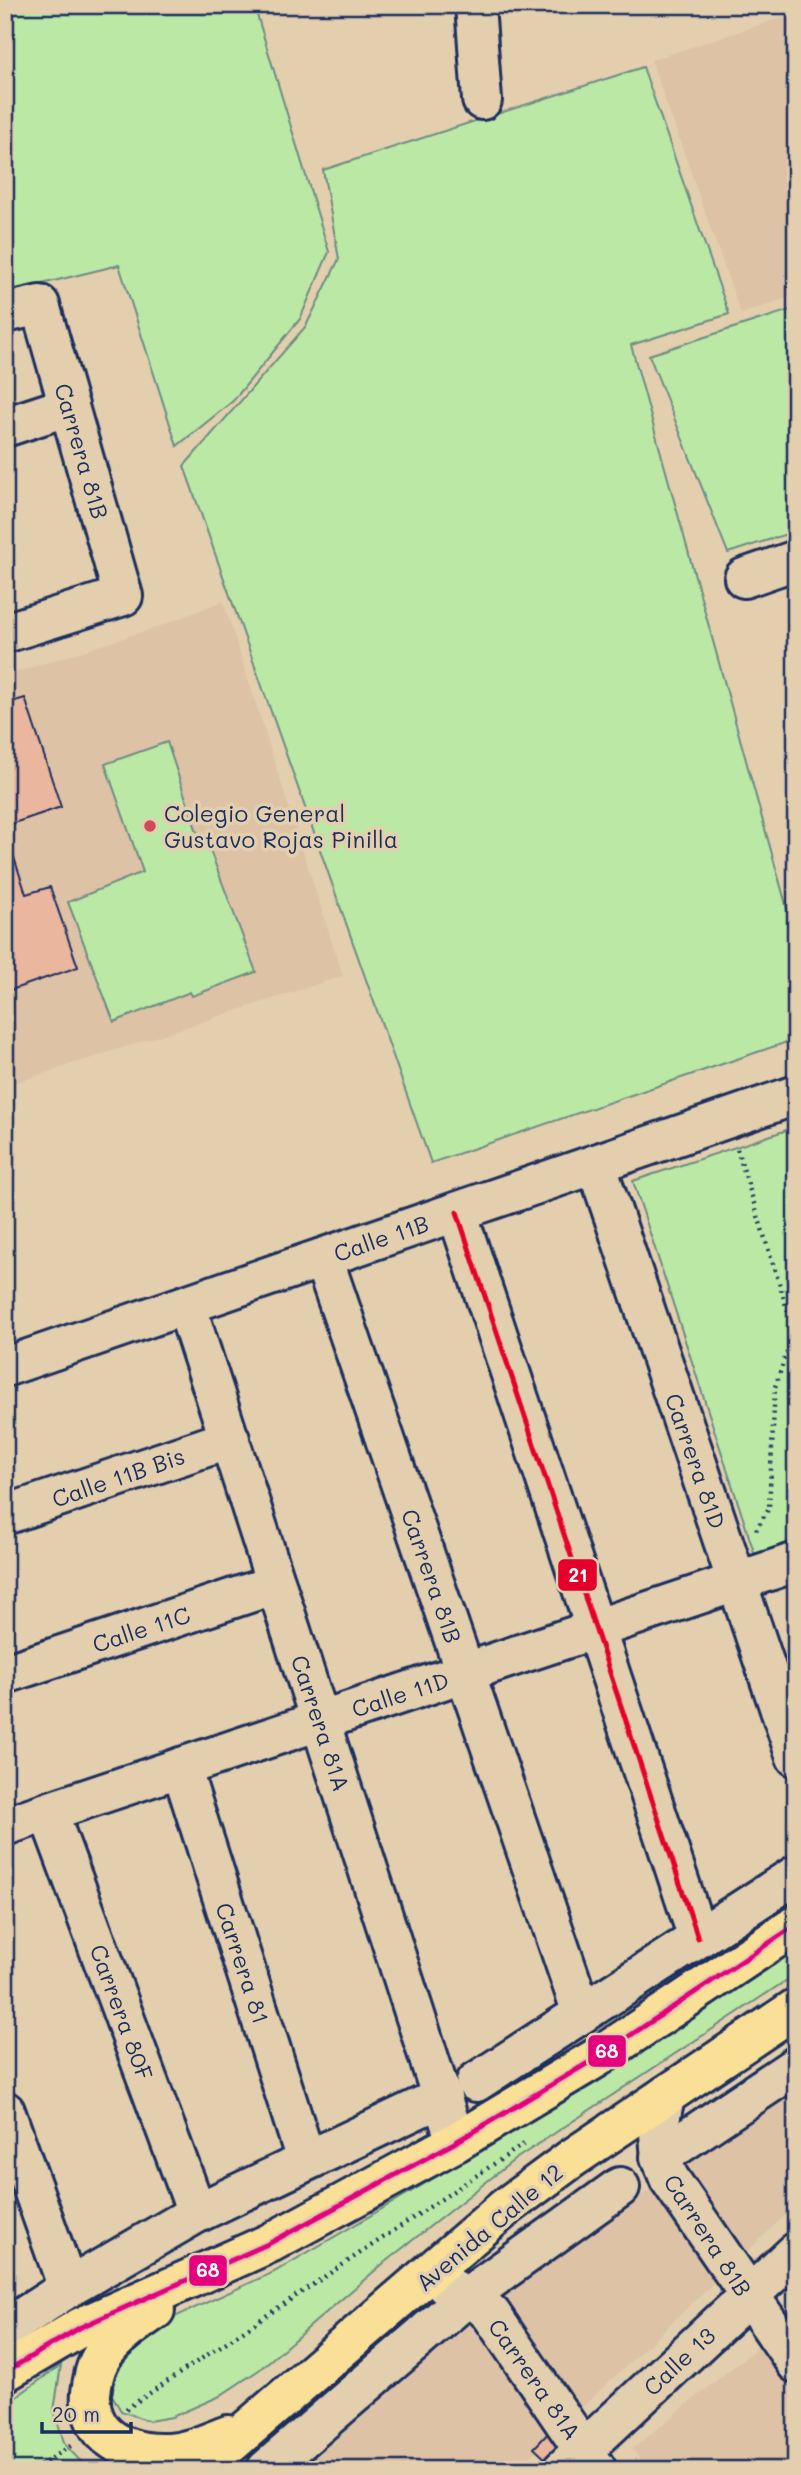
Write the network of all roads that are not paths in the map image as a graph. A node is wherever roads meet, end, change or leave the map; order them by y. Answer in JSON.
{"nodes":[{"id":1,"x":475,"y":5,"type":"edge"},
{"id":2,"x":482,"y":100,"type":"dead end"},
{"id":3,"x":23,"y":309,"type":"edge"},
{"id":4,"x":69,"y":406,"type":"junction"},
{"id":5,"x":5,"y":428,"type":"edge"},
{"id":6,"x":795,"y":563,"type":"edge"},
{"id":7,"x":744,"y":578,"type":"dead end"},
{"id":8,"x":5,"y":633,"type":"edge"},
{"id":9,"x":796,"y":1095,"type":"edge"},
{"id":10,"x":596,"y":1164,"type":"junction"},
{"id":11,"x":457,"y":1212,"type":"junction"},
{"id":12,"x":323,"y":1258,"type":"junction"},
{"id":13,"x":186,"y":1305,"type":"junction"},
{"id":14,"x":5,"y":1367,"type":"edge"},
{"id":15,"x":230,"y":1439,"type":"junction"},
{"id":16,"x":5,"y":1515,"type":"edge"},
{"id":17,"x":796,"y":1562,"type":"edge"},
{"id":18,"x":737,"y":1582,"type":"junction"},
{"id":19,"x":276,"y":1584,"type":"junction"},
{"id":20,"x":595,"y":1629,"type":"junction"},
{"id":21,"x":465,"y":1672,"type":"junction"},
{"id":22,"x":5,"y":1674,"type":"edge"},
{"id":23,"x":320,"y":1720,"type":"junction"},
{"id":24,"x":796,"y":1758,"type":"edge"},
{"id":25,"x":181,"y":1767,"type":"junction"},
{"id":26,"x":48,"y":1812,"type":"junction"},
{"id":27,"x":5,"y":1826,"type":"edge"},
{"id":28,"x":796,"y":1875,"type":"edge"},
{"id":29,"x":796,"y":1925,"type":"edge"},
{"id":30,"x":698,"y":1938,"type":"junction"},
{"id":31,"x":796,"y":2008,"type":"edge"},
{"id":32,"x":582,"y":2013,"type":"junction"},
{"id":33,"x":796,"y":2066,"type":"edge"},
{"id":34,"x":476,"y":2082,"type":"dead end"},
{"id":35,"x":666,"y":2095,"type":"junction"},
{"id":36,"x":442,"y":2097,"type":"junction"},
{"id":37,"x":5,"y":2111,"type":"edge"},
{"id":38,"x":456,"y":2142,"type":"junction"},
{"id":39,"x":660,"y":2157,"type":"junction"},
{"id":40,"x":306,"y":2160,"type":"junction"},
{"id":41,"x":620,"y":2187,"type":"dead end"},
{"id":42,"x":197,"y":2213,"type":"junction"},
{"id":43,"x":796,"y":2252,"type":"edge"},
{"id":44,"x":218,"y":2267,"type":"junction"},
{"id":45,"x":428,"y":2277,"type":"junction"},
{"id":46,"x":68,"y":2288,"type":"junction"},
{"id":47,"x":468,"y":2296,"type":"junction"},
{"id":48,"x":748,"y":2297,"type":"junction"},
{"id":49,"x":5,"y":2329,"type":"edge"},
{"id":50,"x":796,"y":2362,"type":"edge"},
{"id":51,"x":5,"y":2372,"type":"edge"},
{"id":52,"x":252,"y":2426,"type":"junction"},
{"id":53,"x":581,"y":2463,"type":"edge"},
{"id":54,"x":200,"y":2470,"type":"edge"},
{"id":55,"x":266,"y":2470,"type":"edge"}],
"edges":[{"from":1,"to":2,"type":"street"},
{"from":3,"to":4,"type":"street","name":"Carrera 81B"},
{"from":4,"to":5,"type":"street"},
{"from":4,"to":8,"type":"street","name":"Carrera 81B"},
{"from":6,"to":7,"type":"street"},
{"from":9,"to":10,"type":"street","name":"Calle 11B"},
{"from":10,"to":11,"type":"street","name":"Calle 11B"},
{"from":10,"to":18,"type":"street","name":"Carrera 81D"},
{"from":11,"to":12,"type":"street","name":"Calle 11B"},
{"from":11,"to":20,"type":"street"},
{"from":12,"to":13,"type":"street","name":"Calle 11B"},
{"from":12,"to":21,"type":"street","name":"Carrera 81B"},
{"from":13,"to":14,"type":"street","name":"Calle 11B"},
{"from":13,"to":15,"type":"street","name":"Carrera 81A"},
{"from":15,"to":16,"type":"street","name":"Calle 11B Bis"},
{"from":15,"to":19,"type":"street","name":"Carrera 81A"},
{"from":17,"to":18,"type":"street","name":"Calle 11D"},
{"from":18,"to":20,"type":"street","name":"Calle 11D"},
{"from":18,"to":24,"type":"street","name":"Carrera 81D"},
{"from":19,"to":22,"type":"street","name":"Calle 11C"},
{"from":19,"to":23,"type":"street","name":"Carrera 81A"},
{"from":20,"to":21,"type":"street","name":"Calle 11D"},
{"from":20,"to":30,"type":"street"},
{"from":21,"to":23,"type":"street","name":"Calle 11D"},
{"from":21,"to":32,"type":"street","name":"Carrera 81B"},
{"from":23,"to":25,"type":"street","name":"Calle 11D"},
{"from":23,"to":36,"type":"street","name":"Carrera 81A"},
{"from":25,"to":26,"type":"street","name":"Calle 11D"},
{"from":25,"to":40,"type":"street","name":"Carrera 81"},
{"from":26,"to":27,"type":"street","name":"Calle 11D"},
{"from":26,"to":42,"type":"street","name":"Carrera 80F"},
{"from":28,"to":30,"type":"street"},
{"from":29,"to":38,"type":"main road"},
{"from":30,"to":32,"type":"street"},
{"from":31,"to":35,"type":"main road","name":"Avenida Calle 12"},
{"from":32,"to":34,"type":"street"},
{"from":33,"to":39,"type":"street"},
{"from":35,"to":39,"type":"street","name":"Carrera 81B"},
{"from":35,"to":45,"type":"main road","name":"Avenida Calle 12"},
{"from":36,"to":38,"type":"street","name":"Carrera 81A"},
{"from":36,"to":40,"type":"street"},
{"from":37,"to":46,"type":"street"},
{"from":38,"to":44,"type":"main road"},
{"from":39,"to":48,"type":"street","name":"Carrera 81B"},
{"from":40,"to":42,"type":"street"},
{"from":41,"to":47,"type":"street"},
{"from":42,"to":46,"type":"street"},
{"from":43,"to":48,"type":"street","name":"Calle 13"},
{"from":44,"to":51,"type":"main road"},
{"from":44,"to":52,"type":"main road"},
{"from":45,"to":47,"type":"street","name":"Carrera 81A"},
{"from":45,"to":52,"type":"main road","name":"Avenida Calle 12"},
{"from":46,"to":49,"type":"street"},
{"from":47,"to":53,"type":"street","name":"Carrera 81A"},
{"from":47,"to":55,"type":"street"},
{"from":48,"to":50,"type":"street","name":"Carrera 81B"},
{"from":48,"to":53,"type":"street","name":"Calle 13"},
{"from":52,"to":54,"type":"main road","name":"Avenida Calle 12"}]}
